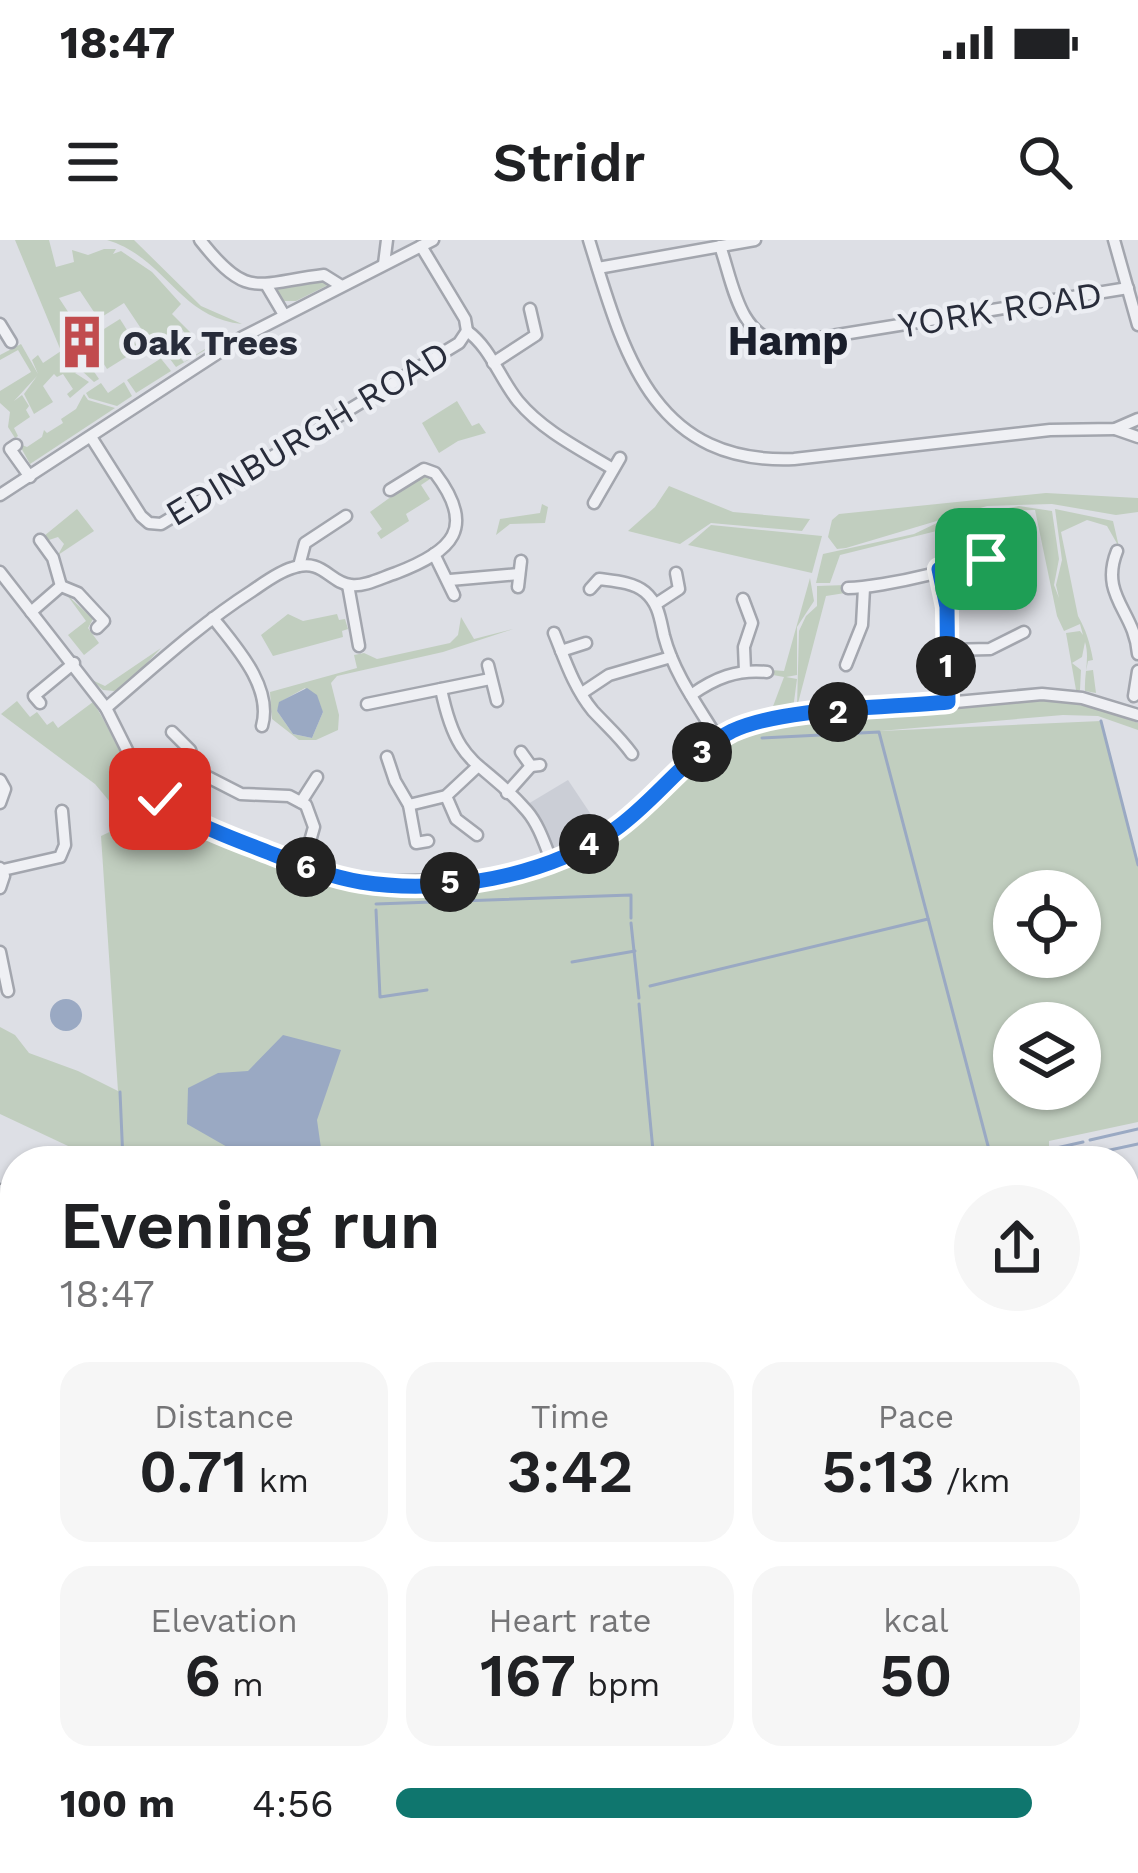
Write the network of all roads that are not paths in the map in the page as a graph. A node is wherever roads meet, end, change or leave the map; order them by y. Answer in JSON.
{"nodes":[{"id":1,"x":200,"y":240,"type":"edge"},
{"id":2,"x":387,"y":240,"type":"edge"},
{"id":3,"x":590,"y":240,"type":"edge"},
{"id":4,"x":755,"y":240,"type":"edge"},
{"id":5,"x":1114,"y":240,"type":"edge"},
{"id":6,"x":427,"y":243,"type":"edge"},
{"id":7,"x":720,"y":245,"type":"junction"},
{"id":8,"x":384,"y":264,"type":"junction"},
{"id":9,"x":598,"y":268,"type":"junction"},
{"id":10,"x":340,"y":285,"type":"junction"},
{"id":11,"x":267,"y":286,"type":"junction"},
{"id":12,"x":1128,"y":288,"type":"junction"},
{"id":13,"x":530,"y":309,"type":"dead end"},
{"id":14,"x":284,"y":313,"type":"junction"},
{"id":15,"x":0,"y":324,"type":"edge"},
{"id":16,"x":1138,"y":325,"type":"edge"},
{"id":17,"x":467,"y":331,"type":"junction"},
{"id":18,"x":11,"y":342,"type":"dead end"},
{"id":19,"x":493,"y":363,"type":"junction"},
{"id":20,"x":1138,"y":419,"type":"edge"},
{"id":21,"x":1115,"y":429,"type":"junction"},
{"id":22,"x":1138,"y":436,"type":"edge"},
{"id":23,"x":91,"y":437,"type":"junction"},
{"id":24,"x":16,"y":446,"type":"dead end"},
{"id":25,"x":30,"y":477,"type":"junction"},
{"id":26,"x":390,"y":490,"type":"dead end"},
{"id":27,"x":0,"y":495,"type":"edge"},
{"id":28,"x":594,"y":502,"type":"dead end"},
{"id":29,"x":346,"y":516,"type":"dead end"},
{"id":30,"x":40,"y":540,"type":"dead end"},
{"id":31,"x":434,"y":554,"type":"junction"},
{"id":32,"x":999,"y":555,"type":"dead end"},
{"id":33,"x":1110,"y":557,"type":"dead end"},
{"id":34,"x":299,"y":566,"type":"junction"},
{"id":35,"x":593,"y":566,"type":"dead end"},
{"id":36,"x":939,"y":569,"type":"junction"},
{"id":37,"x":0,"y":572,"type":"edge"},
{"id":38,"x":676,"y":572,"type":"dead end"},
{"id":39,"x":519,"y":574,"type":"dead end"},
{"id":40,"x":449,"y":580,"type":"junction"},
{"id":41,"x":348,"y":585,"type":"junction"},
{"id":42,"x":61,"y":586,"type":"junction"},
{"id":43,"x":848,"y":588,"type":"dead end"},
{"id":44,"x":864,"y":588,"type":"junction"},
{"id":45,"x":454,"y":596,"type":"dead end"},
{"id":46,"x":743,"y":599,"type":"dead end"},
{"id":47,"x":656,"y":604,"type":"junction"},
{"id":48,"x":764,"y":609,"type":"dead end"},
{"id":49,"x":31,"y":611,"type":"junction"},
{"id":50,"x":751,"y":615,"type":"junction"},
{"id":51,"x":213,"y":618,"type":"junction"},
{"id":52,"x":97,"y":628,"type":"dead end"},
{"id":53,"x":1024,"y":632,"type":"dead end"},
{"id":54,"x":554,"y":633,"type":"dead end"},
{"id":55,"x":586,"y":643,"type":"dead end"},
{"id":56,"x":358,"y":646,"type":"dead end"},
{"id":57,"x":946,"y":650,"type":"junction"},
{"id":58,"x":561,"y":652,"type":"junction"},
{"id":59,"x":1138,"y":654,"type":"edge"},
{"id":60,"x":670,"y":658,"type":"junction"},
{"id":61,"x":854,"y":659,"type":"dead end"},
{"id":62,"x":74,"y":663,"type":"junction"},
{"id":63,"x":746,"y":670,"type":"junction"},
{"id":64,"x":1138,"y":671,"type":"edge"},
{"id":65,"x":767,"y":672,"type":"dead end"},
{"id":66,"x":442,"y":689,"type":"junction"},
{"id":67,"x":582,"y":693,"type":"junction"},
{"id":68,"x":691,"y":695,"type":"junction"},
{"id":69,"x":1134,"y":696,"type":"dead end"},
{"id":70,"x":497,"y":700,"type":"dead end"},
{"id":71,"x":948,"y":702,"type":"junction"},
{"id":72,"x":40,"y":704,"type":"dead end"},
{"id":73,"x":376,"y":707,"type":"dead end"},
{"id":74,"x":106,"y":708,"type":"junction"},
{"id":75,"x":1138,"y":715,"type":"edge"},
{"id":76,"x":262,"y":726,"type":"dead end"},
{"id":77,"x":718,"y":739,"type":"junction"},
{"id":78,"x":174,"y":741,"type":"dead end"},
{"id":79,"x":521,"y":752,"type":"dead end"},
{"id":80,"x":632,"y":754,"type":"dead end"},
{"id":81,"x":388,"y":757,"type":"dead end"},
{"id":82,"x":477,"y":767,"type":"junction"},
{"id":83,"x":317,"y":777,"type":"dead end"},
{"id":84,"x":0,"y":780,"type":"edge"},
{"id":85,"x":507,"y":793,"type":"junction"},
{"id":86,"x":446,"y":796,"type":"junction"},
{"id":87,"x":302,"y":802,"type":"junction"},
{"id":88,"x":0,"y":803,"type":"edge"},
{"id":89,"x":409,"y":805,"type":"junction"},
{"id":90,"x":62,"y":811,"type":"dead end"},
{"id":91,"x":480,"y":836,"type":"dead end"},
{"id":92,"x":421,"y":846,"type":"dead end"},
{"id":93,"x":552,"y":862,"type":"junction"},
{"id":94,"x":303,"y":866,"type":"junction"},
{"id":95,"x":1,"y":869,"type":"edge"},
{"id":96,"x":0,"y":888,"type":"edge"},
{"id":97,"x":0,"y":952,"type":"edge"},
{"id":98,"x":8,"y":991,"type":"dead end"}],
"edges":[{"from":1,"to":11,"type":"street"},
{"from":2,"to":8,"type":"street"},
{"from":3,"to":9,"type":"street"},
{"from":4,"to":7,"type":"street"},
{"from":5,"to":12,"type":"street"},
{"from":6,"to":8,"type":"street"},
{"from":6,"to":17,"type":"street","name":"EDINBURGH ROAD"},
{"from":7,"to":9,"type":"street"},
{"from":7,"to":12,"type":"street","name":"YORK ROAD"},
{"from":8,"to":10,"type":"street"},
{"from":9,"to":21,"type":"street"},
{"from":10,"to":11,"type":"street"},
{"from":10,"to":14,"type":"street"},
{"from":11,"to":14,"type":"street"},
{"from":12,"to":16,"type":"street"},
{"from":13,"to":19,"type":"street"},
{"from":14,"to":23,"type":"street"},
{"from":15,"to":18,"type":"street"},
{"from":17,"to":19,"type":"street"},
{"from":17,"to":23,"type":"street","name":"EDINBURGH ROAD"},
{"from":19,"to":28,"type":"street"},
{"from":20,"to":21,"type":"street"},
{"from":21,"to":22,"type":"street"},
{"from":23,"to":25,"type":"street"},
{"from":24,"to":25,"type":"street"},
{"from":25,"to":27,"type":"street"},
{"from":26,"to":31,"type":"street"},
{"from":29,"to":34,"type":"street"},
{"from":30,"to":42,"type":"street"},
{"from":31,"to":40,"type":"street"},
{"from":31,"to":41,"type":"street"},
{"from":32,"to":36,"type":"street"},
{"from":33,"to":59,"type":"street"},
{"from":34,"to":41,"type":"street"},
{"from":34,"to":51,"type":"street"},
{"from":35,"to":47,"type":"street"},
{"from":36,"to":44,"type":"street"},
{"from":36,"to":57,"type":"street"},
{"from":37,"to":49,"type":"street"},
{"from":38,"to":47,"type":"street"},
{"from":39,"to":40,"type":"street"},
{"from":40,"to":45,"type":"street"},
{"from":41,"to":56,"type":"street"},
{"from":42,"to":49,"type":"street"},
{"from":42,"to":52,"type":"street"},
{"from":43,"to":44,"type":"street"},
{"from":44,"to":61,"type":"street"},
{"from":46,"to":50,"type":"street"},
{"from":47,"to":60,"type":"street"},
{"from":48,"to":50,"type":"street"},
{"from":49,"to":62,"type":"street"},
{"from":50,"to":63,"type":"street"},
{"from":51,"to":74,"type":"street"},
{"from":51,"to":76,"type":"street"},
{"from":53,"to":57,"type":"street"},
{"from":54,"to":58,"type":"street"},
{"from":55,"to":58,"type":"street"},
{"from":57,"to":71,"type":"street"},
{"from":58,"to":67,"type":"street"},
{"from":60,"to":67,"type":"street"},
{"from":60,"to":68,"type":"street"},
{"from":62,"to":72,"type":"street"},
{"from":62,"to":74,"type":"street"},
{"from":63,"to":65,"type":"street"},
{"from":63,"to":68,"type":"street"},
{"from":64,"to":69,"type":"street"},
{"from":66,"to":70,"type":"street"},
{"from":66,"to":73,"type":"street"},
{"from":66,"to":82,"type":"street"},
{"from":67,"to":80,"type":"street"},
{"from":68,"to":77,"type":"street"},
{"from":71,"to":75,"type":"street"},
{"from":71,"to":77,"type":"street"},
{"from":74,"to":94,"type":"street"},
{"from":77,"to":93,"type":"street"},
{"from":78,"to":87,"type":"street"},
{"from":79,"to":85,"type":"street"},
{"from":81,"to":89,"type":"street"},
{"from":82,"to":85,"type":"street"},
{"from":82,"to":86,"type":"street"},
{"from":83,"to":87,"type":"street"},
{"from":84,"to":88,"type":"street"},
{"from":85,"to":93,"type":"street"},
{"from":86,"to":89,"type":"street"},
{"from":86,"to":91,"type":"street"},
{"from":87,"to":94,"type":"street"},
{"from":89,"to":92,"type":"street"},
{"from":90,"to":95,"type":"street"},
{"from":93,"to":94,"type":"street"},
{"from":95,"to":96,"type":"street"},
{"from":97,"to":98,"type":"street"}]}
